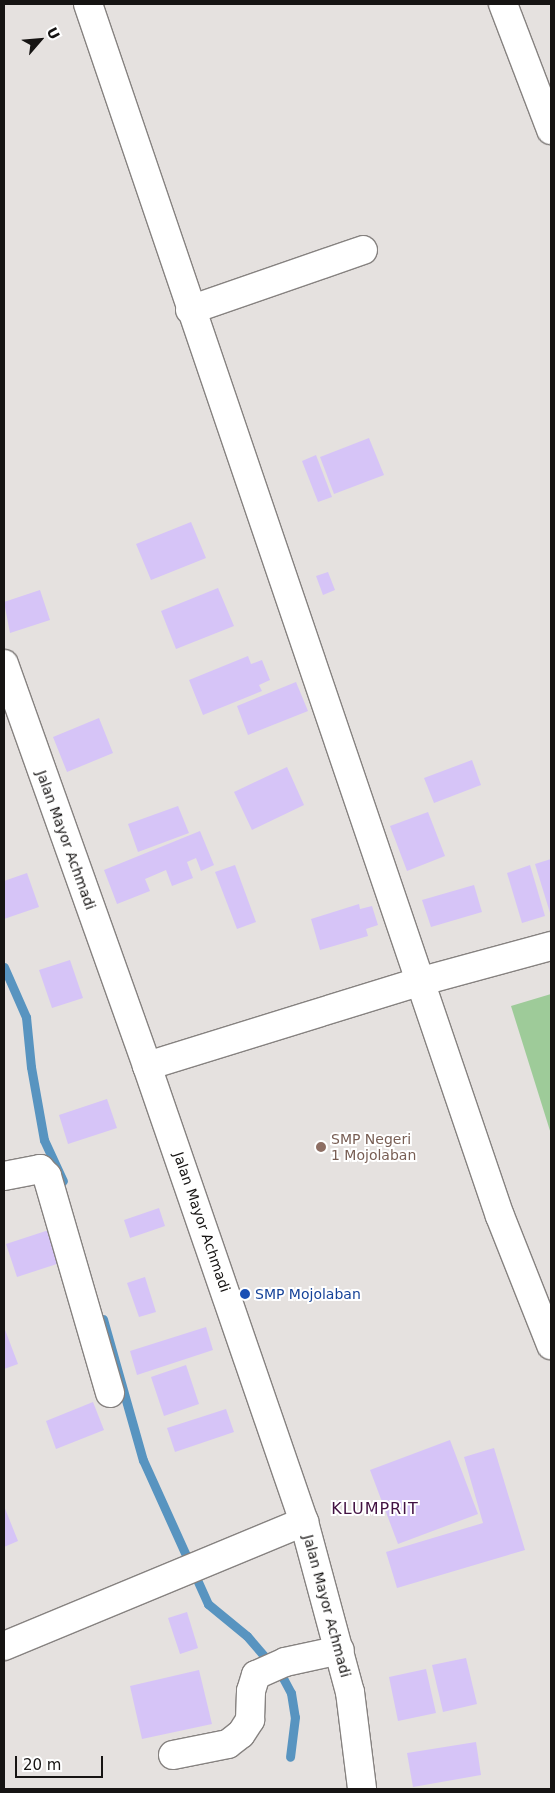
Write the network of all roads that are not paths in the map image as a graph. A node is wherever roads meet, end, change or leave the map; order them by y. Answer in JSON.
{"nodes":[{"id":1,"x":88,"y":4,"type":"edge"},
{"id":2,"x":503,"y":4,"type":"edge"},
{"id":3,"x":551,"y":130,"type":"edge"},
{"id":4,"x":362,"y":250,"type":"dead end"},
{"id":5,"x":190,"y":310,"type":"junction"},
{"id":6,"x":4,"y":664,"type":"edge"},
{"id":7,"x":551,"y":946,"type":"edge"},
{"id":8,"x":422,"y":981,"type":"junction"},
{"id":9,"x":147,"y":1066,"type":"junction"},
{"id":10,"x":4,"y":1176,"type":"edge"},
{"id":11,"x":551,"y":1345,"type":"edge"},
{"id":12,"x":110,"y":1393,"type":"dead end"},
{"id":13,"x":304,"y":1522,"type":"junction"},
{"id":14,"x":4,"y":1646,"type":"edge"},
{"id":15,"x":340,"y":1650,"type":"junction"},
{"id":16,"x":173,"y":1755,"type":"dead end"},
{"id":17,"x":362,"y":1789,"type":"edge"}],
"edges":[{"from":1,"to":5,"type":"street"},
{"from":2,"to":3,"type":"street"},
{"from":4,"to":5,"type":"street"},
{"from":5,"to":8,"type":"street"},
{"from":6,"to":9,"type":"street","name":"Jalan Mayor Achmadi"},
{"from":7,"to":8,"type":"street"},
{"from":8,"to":9,"type":"street"},
{"from":8,"to":11,"type":"street"},
{"from":9,"to":13,"type":"street","name":"Jalan Mayor Achmadi"},
{"from":10,"to":12,"type":"street"},
{"from":13,"to":14,"type":"street"},
{"from":13,"to":15,"type":"street","name":"Jalan Mayor Achmadi"},
{"from":15,"to":16,"type":"street"},
{"from":15,"to":17,"type":"street","name":"Jalan Mayor Achmadi"}]}
